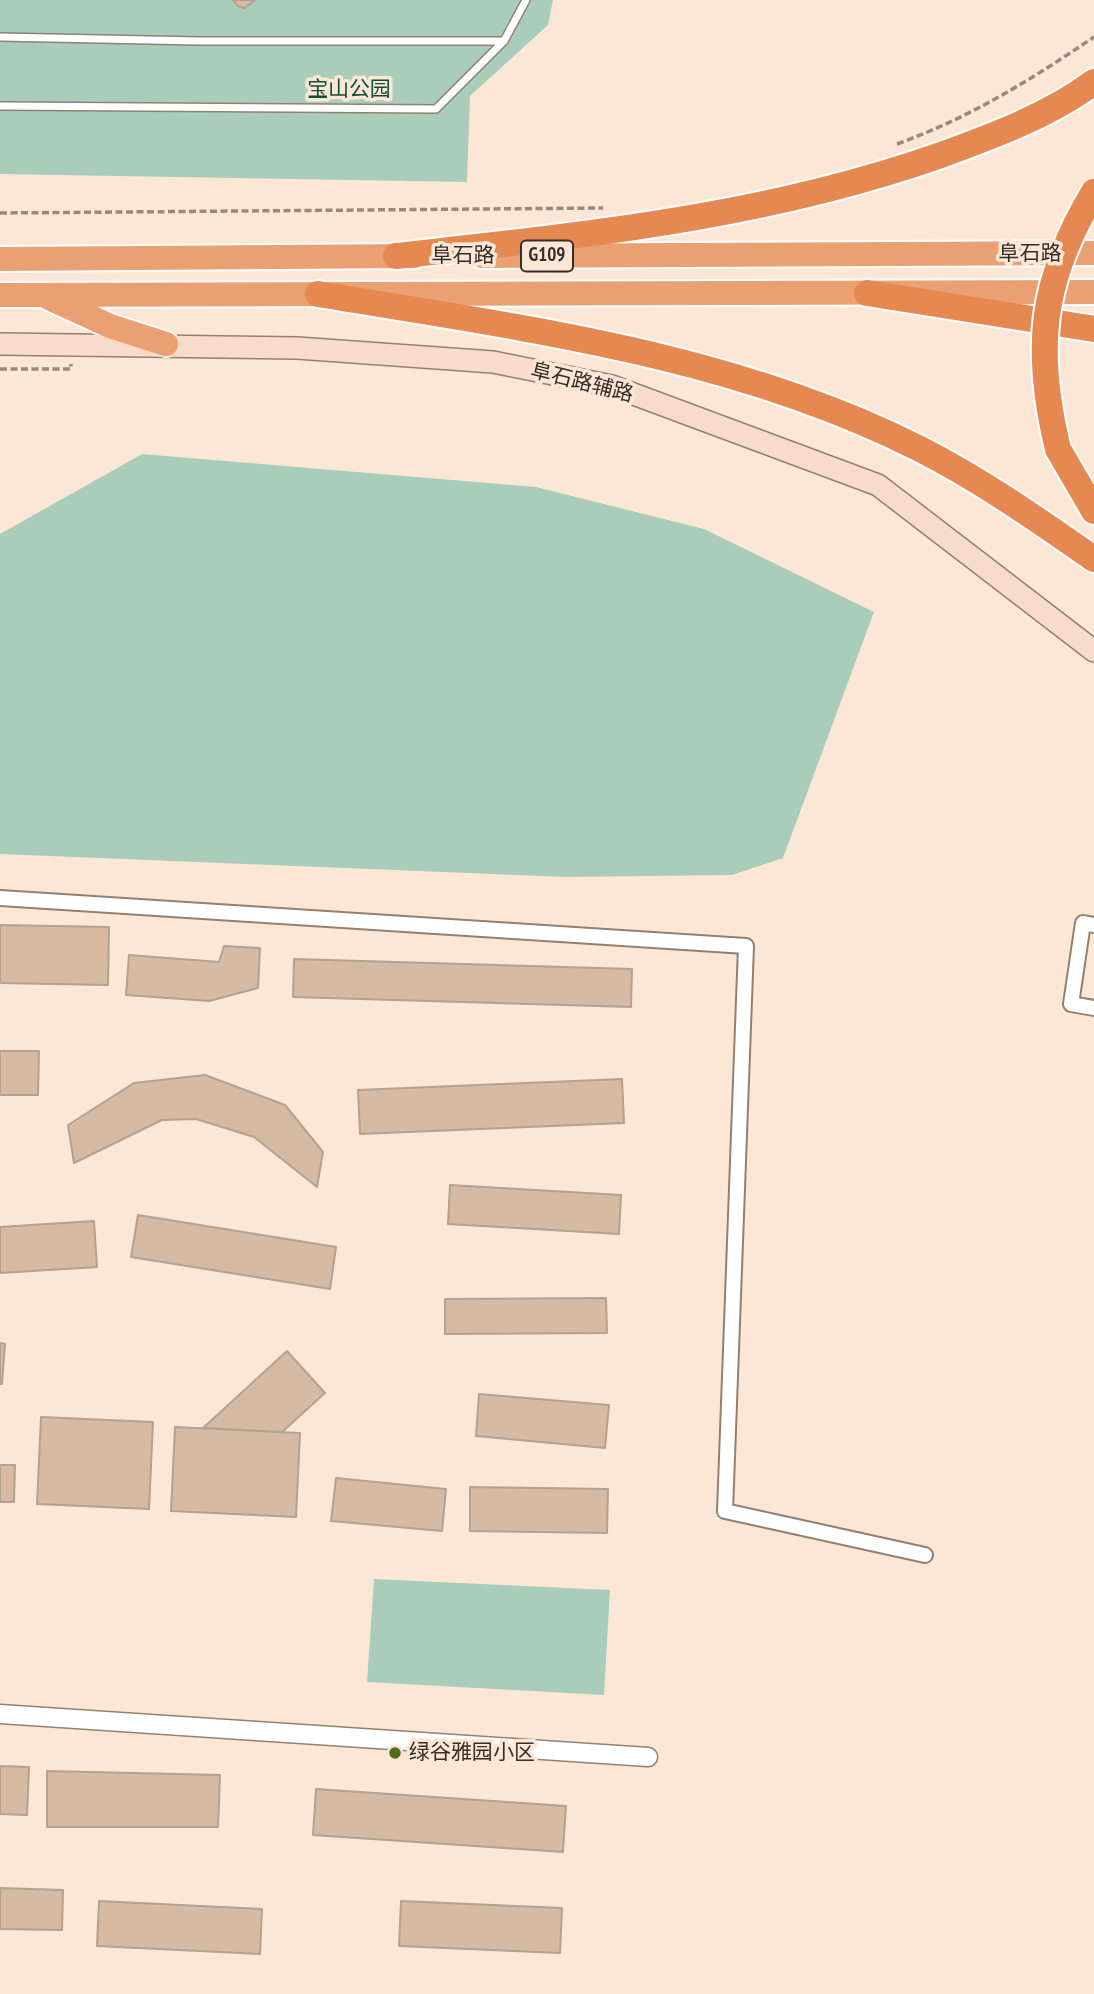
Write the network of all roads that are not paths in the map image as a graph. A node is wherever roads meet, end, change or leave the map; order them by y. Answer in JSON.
{"nodes":[{"id":1,"x":526,"y":0,"type":"edge"},
{"id":2,"x":0,"y":37,"type":"edge"},
{"id":3,"x":505,"y":41,"type":"junction"},
{"id":4,"x":1087,"y":90,"type":"edge"},
{"id":5,"x":0,"y":106,"type":"edge"},
{"id":6,"x":1094,"y":192,"type":"edge"},
{"id":7,"x":1094,"y":253,"type":"edge"},
{"id":8,"x":396,"y":256,"type":"junction"},
{"id":9,"x":0,"y":259,"type":"edge"},
{"id":10,"x":1094,"y":292,"type":"edge"},
{"id":11,"x":867,"y":293,"type":"junction"},
{"id":12,"x":42,"y":294,"type":"junction"},
{"id":13,"x":318,"y":294,"type":"junction"},
{"id":14,"x":0,"y":295,"type":"edge"},
{"id":15,"x":1094,"y":329,"type":"edge"},
{"id":16,"x":0,"y":344,"type":"edge"},
{"id":17,"x":166,"y":344,"type":"junction"},
{"id":18,"x":1094,"y":511,"type":"edge"},
{"id":19,"x":1094,"y":559,"type":"edge"},
{"id":20,"x":1094,"y":651,"type":"edge"},
{"id":21,"x":0,"y":898,"type":"edge"},
{"id":22,"x":1094,"y":925,"type":"edge"},
{"id":23,"x":1094,"y":1008,"type":"edge"},
{"id":24,"x":925,"y":1555,"type":"dead end"},
{"id":25,"x":0,"y":1714,"type":"edge"},
{"id":26,"x":648,"y":1756,"type":"dead end"}],
"edges":[{"from":1,"to":3,"type":"lane"},
{"from":2,"to":3,"type":"lane"},
{"from":3,"to":5,"type":"lane"},
{"from":4,"to":8,"type":"highway"},
{"from":6,"to":18,"type":"highway","bridge":true},
{"from":7,"to":8,"type":"highway","name":"阜石路","number":"G109"},
{"from":8,"to":9,"type":"highway","name":"阜石路","number":"G109"},
{"from":10,"to":11,"type":"highway","name":"阜石路","number":"G109"},
{"from":11,"to":13,"type":"highway","name":"阜石路","number":"G109"},
{"from":11,"to":15,"type":"highway"},
{"from":12,"to":13,"type":"highway","name":"阜石路","number":"G109"},
{"from":12,"to":14,"type":"highway","name":"阜石路","number":"G109"},
{"from":12,"to":17,"type":"highway"},
{"from":13,"to":19,"type":"highway"},
{"from":16,"to":17,"type":"main road","name":"阜石路辅路"},
{"from":17,"to":20,"type":"main road","name":"阜石路辅路"},
{"from":21,"to":24,"type":"street"},
{"from":22,"to":23,"type":"street"},
{"from":25,"to":26,"type":"street"}]}
